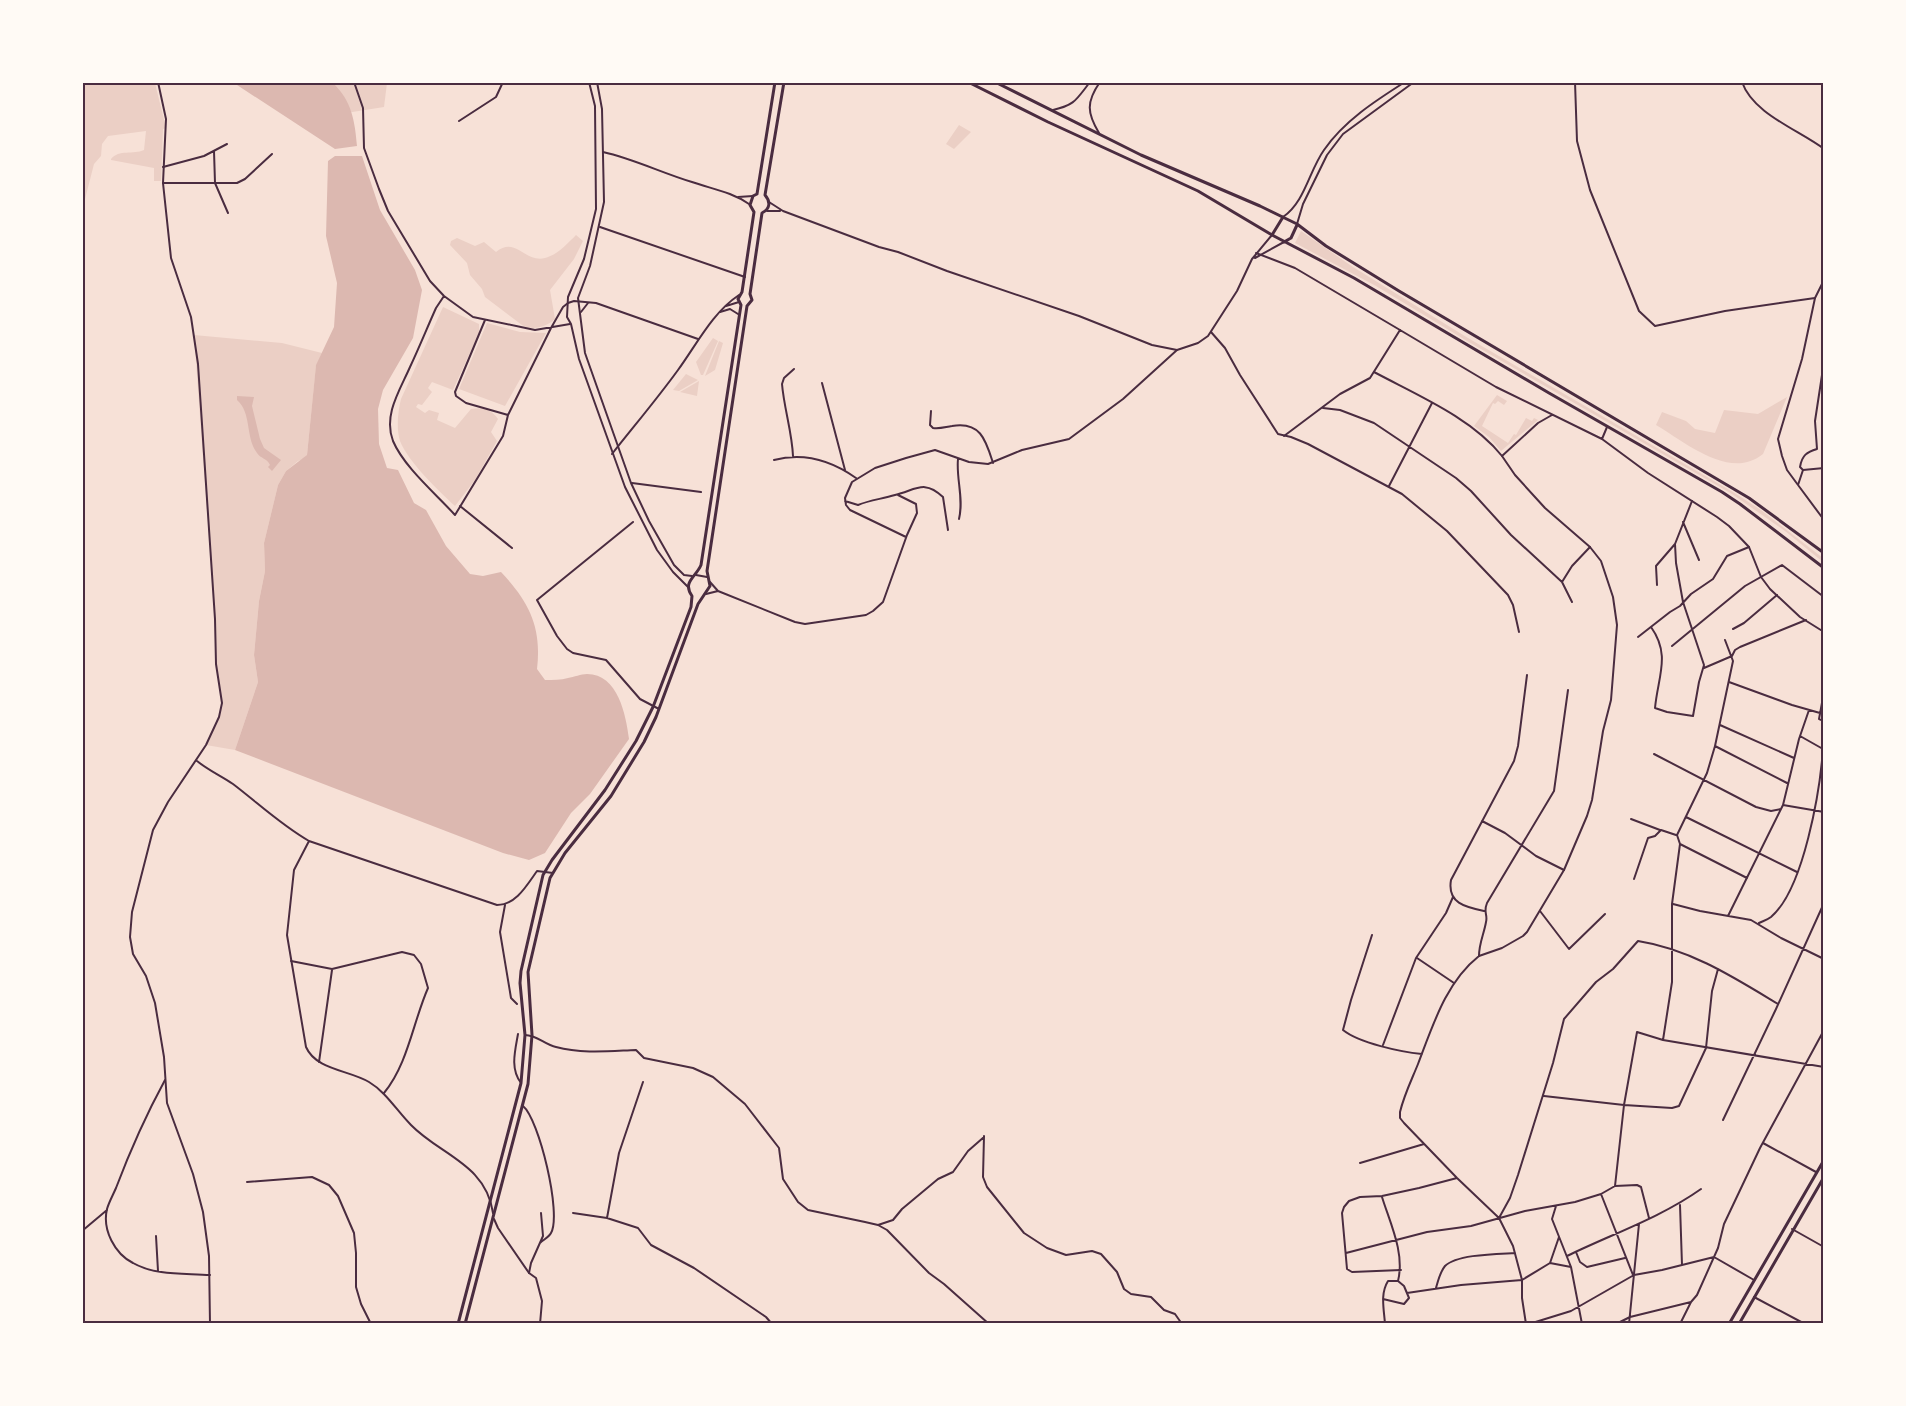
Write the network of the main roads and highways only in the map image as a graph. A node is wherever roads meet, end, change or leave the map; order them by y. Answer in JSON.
{"nodes":[{"id":1,"x":776,"y":82,"type":"edge"},
{"id":2,"x":784,"y":82,"type":"edge"},
{"id":3,"x":968,"y":82,"type":"edge"},
{"id":4,"x":995,"y":82,"type":"edge"},
{"id":5,"x":1283,"y":218,"type":"junction"},
{"id":6,"x":1297,"y":225,"type":"junction"},
{"id":7,"x":1272,"y":235,"type":"junction"},
{"id":8,"x":1284,"y":242,"type":"junction"},
{"id":9,"x":1824,"y":553,"type":"edge"},
{"id":10,"x":1824,"y":568,"type":"edge"},
{"id":11,"x":1824,"y":1160,"type":"edge"},
{"id":12,"x":1824,"y":1177,"type":"edge"},
{"id":13,"x":458,"y":1323,"type":"edge"},
{"id":14,"x":465,"y":1323,"type":"edge"},
{"id":15,"x":1729,"y":1323,"type":"edge"},
{"id":16,"x":1739,"y":1323,"type":"edge"}],
"edges":[{"from":1,"to":13,"type":"main road"},
{"from":2,"to":14,"type":"main road"},
{"from":3,"to":7,"type":"main road"},
{"from":4,"to":5,"type":"main road"},
{"from":5,"to":6,"type":"main road"},
{"from":5,"to":7,"type":"main road"},
{"from":6,"to":8,"type":"main road"},
{"from":6,"to":9,"type":"main road"},
{"from":7,"to":8,"type":"main road"},
{"from":8,"to":10,"type":"main road"},
{"from":11,"to":15,"type":"main road"},
{"from":12,"to":16,"type":"main road"}]}
